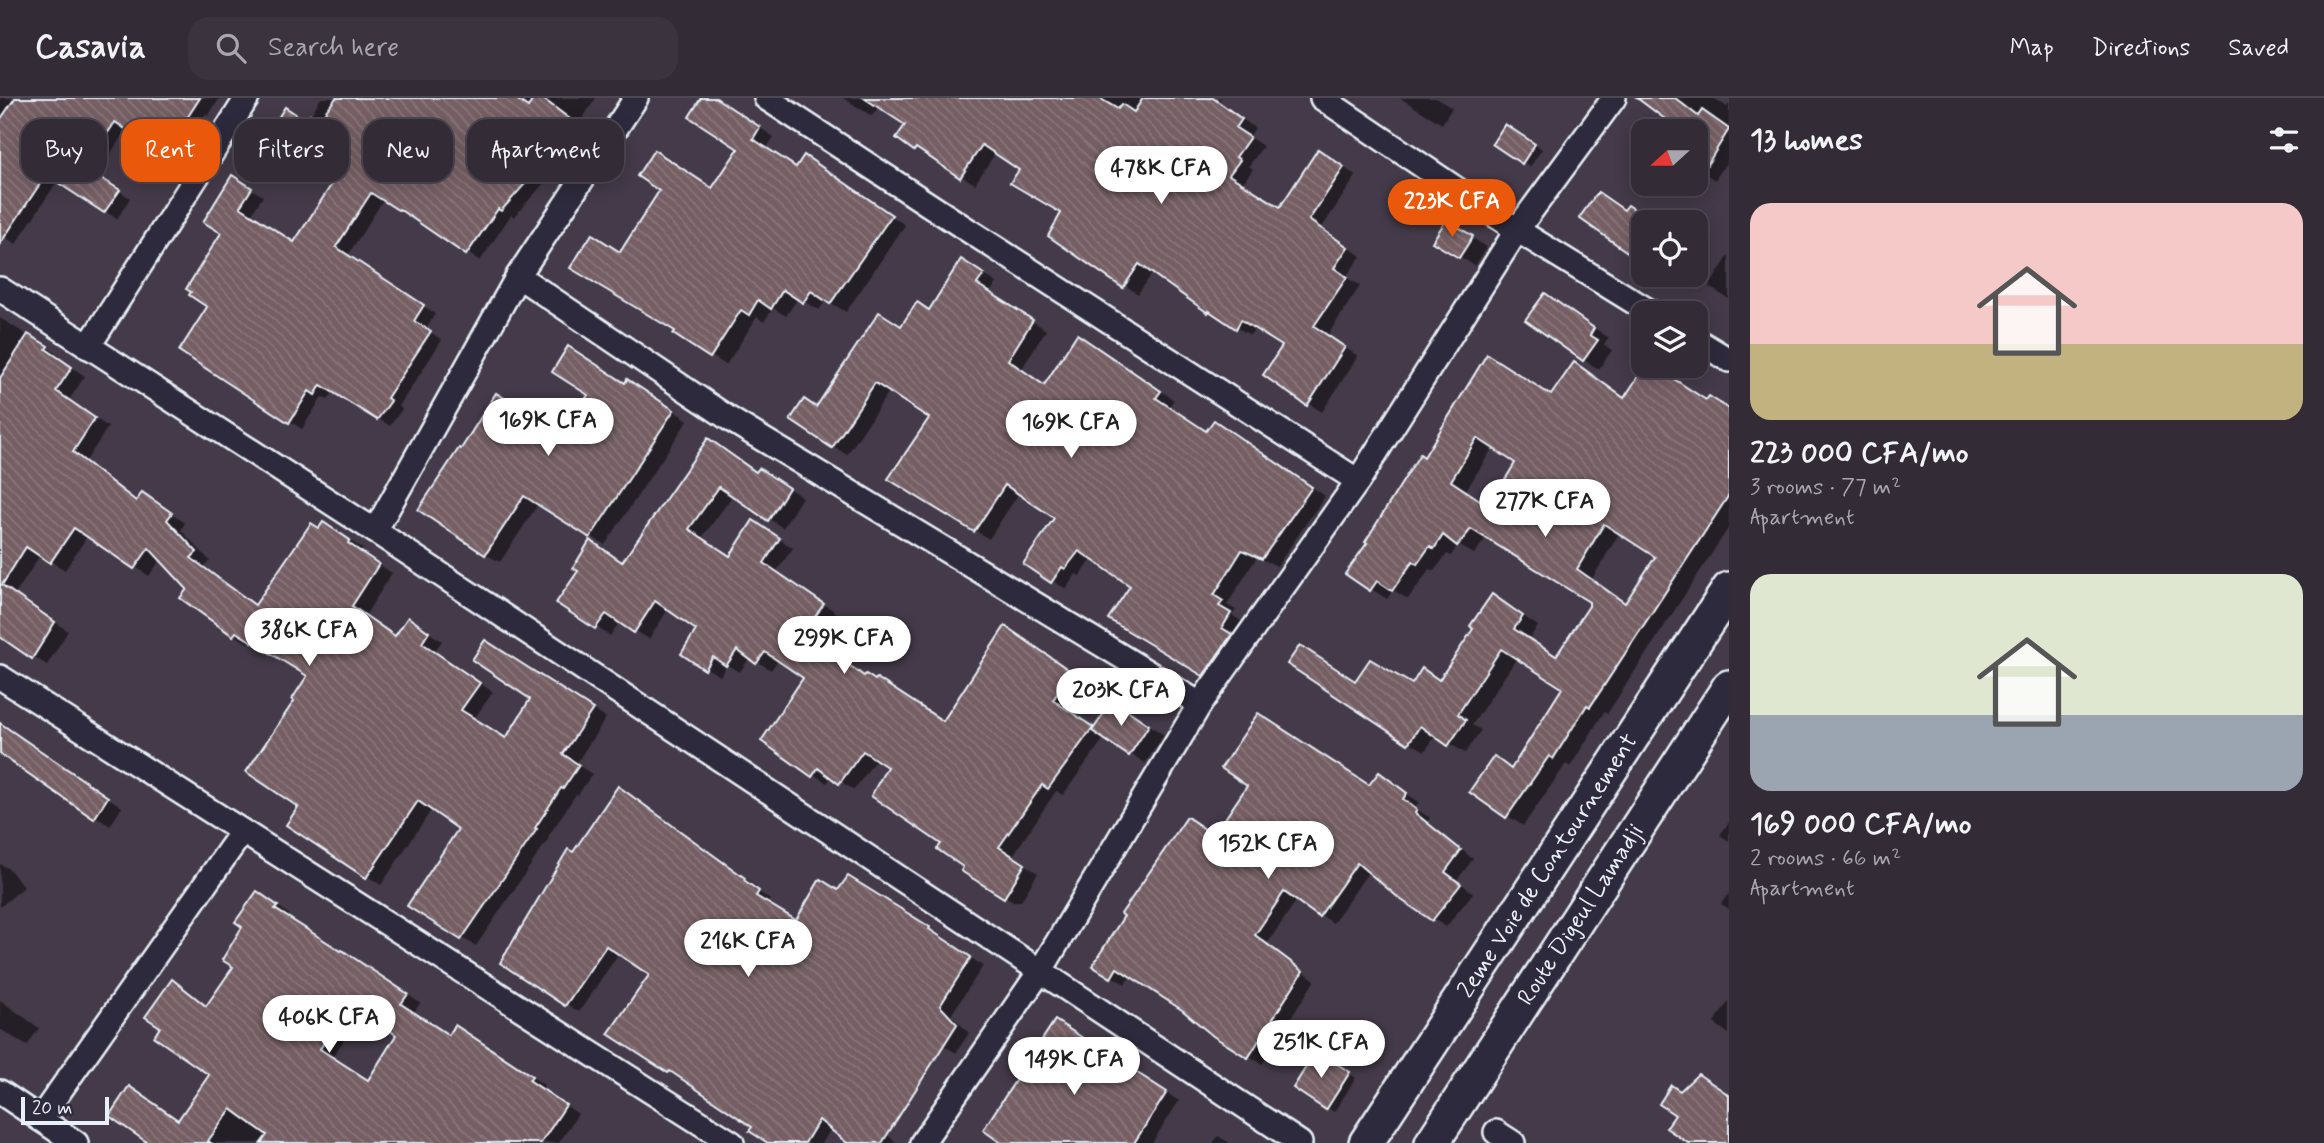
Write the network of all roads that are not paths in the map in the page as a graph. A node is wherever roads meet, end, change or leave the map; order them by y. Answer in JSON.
{"nodes":[{"id":1,"x":247,"y":98,"type":"edge"},
{"id":2,"x":636,"y":98,"type":"edge"},
{"id":3,"x":766,"y":98,"type":"edge"},
{"id":4,"x":1322,"y":98,"type":"edge"},
{"id":5,"x":1614,"y":98,"type":"edge"},
{"id":6,"x":1517,"y":230,"type":"junction"},
{"id":7,"x":518,"y":276,"type":"junction"},
{"id":8,"x":0,"y":289,"type":"edge"},
{"id":9,"x":1633,"y":301,"type":"edge"},
{"id":10,"x":88,"y":347,"type":"junction"},
{"id":11,"x":1708,"y":347,"type":"edge"},
{"id":12,"x":1729,"y":360,"type":"edge"},
{"id":13,"x":1358,"y":481,"type":"junction"},
{"id":14,"x":375,"y":531,"type":"junction"},
{"id":15,"x":1729,"y":589,"type":"edge"},
{"id":16,"x":0,"y":677,"type":"edge"},
{"id":17,"x":1729,"y":687,"type":"edge"},
{"id":18,"x":1200,"y":704,"type":"junction"},
{"id":19,"x":242,"y":832,"type":"junction"},
{"id":20,"x":1041,"y":970,"type":"junction"},
{"id":21,"x":0,"y":1092,"type":"edge"},
{"id":22,"x":40,"y":1119,"type":"junction"},
{"id":23,"x":76,"y":1143,"type":"edge"},
{"id":24,"x":732,"y":1143,"type":"edge"},
{"id":25,"x":922,"y":1143,"type":"edge"},
{"id":26,"x":1300,"y":1143,"type":"edge"},
{"id":27,"x":1366,"y":1143,"type":"edge"},
{"id":28,"x":1432,"y":1143,"type":"edge"}],
"edges":[{"from":1,"to":10,"type":"street"},
{"from":2,"to":7,"type":"street"},
{"from":3,"to":13,"type":"street"},
{"from":4,"to":6,"type":"street"},
{"from":5,"to":6,"type":"street"},
{"from":6,"to":9,"type":"street"},
{"from":6,"to":13,"type":"street"},
{"from":7,"to":14,"type":"street"},
{"from":7,"to":18,"type":"street"},
{"from":8,"to":10,"type":"street"},
{"from":10,"to":14,"type":"street"},
{"from":11,"to":12,"type":"street"},
{"from":13,"to":18,"type":"street"},
{"from":14,"to":20,"type":"street"},
{"from":15,"to":27,"type":"main road","name":"2eme Voie de Contournement"},
{"from":16,"to":19,"type":"street"},
{"from":17,"to":28,"type":"main road","name":"Route Digeul Lamadji"},
{"from":18,"to":20,"type":"street"},
{"from":19,"to":22,"type":"street"},
{"from":19,"to":24,"type":"street"},
{"from":20,"to":25,"type":"street"},
{"from":20,"to":26,"type":"street"},
{"from":21,"to":22,"type":"street"},
{"from":22,"to":23,"type":"street"}]}
